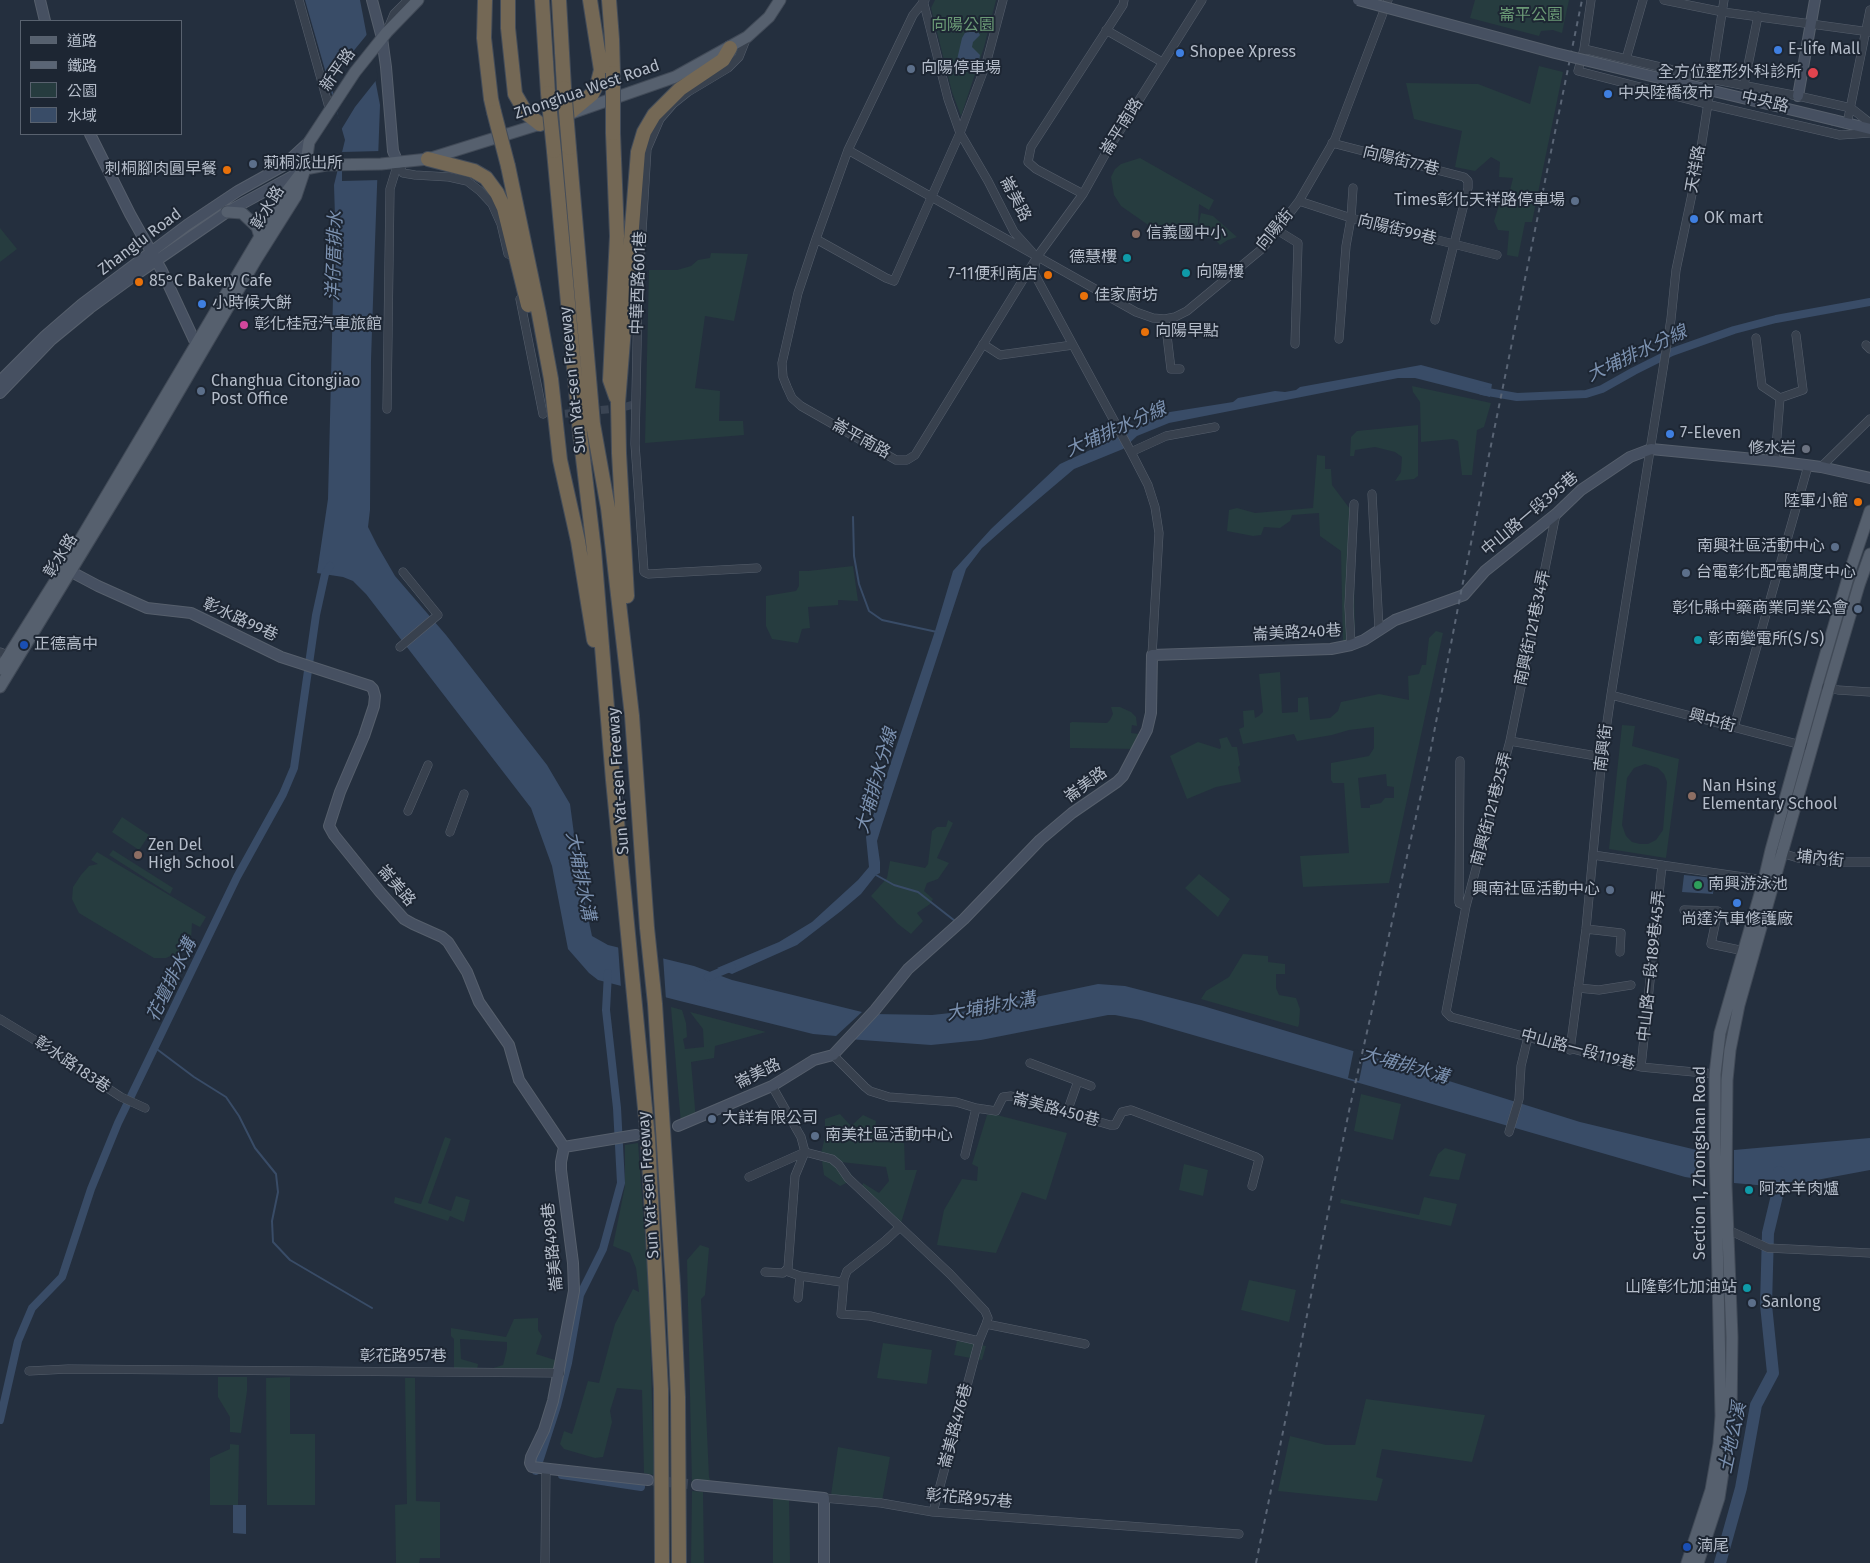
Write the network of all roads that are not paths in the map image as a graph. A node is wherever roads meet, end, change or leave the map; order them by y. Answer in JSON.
{"nodes":[{"id":1,"x":40,"y":0,"type":"edge"},
{"id":2,"x":299,"y":0,"type":"edge"},
{"id":3,"x":372,"y":0,"type":"edge"},
{"id":4,"x":408,"y":0,"type":"edge"},
{"id":5,"x":418,"y":0,"type":"edge"},
{"id":6,"x":485,"y":0,"type":"edge"},
{"id":7,"x":508,"y":0,"type":"edge"},
{"id":8,"x":542,"y":0,"type":"edge"},
{"id":9,"x":559,"y":0,"type":"edge"},
{"id":10,"x":590,"y":0,"type":"edge"},
{"id":11,"x":609,"y":0,"type":"edge"},
{"id":12,"x":780,"y":0,"type":"edge"},
{"id":13,"x":1004,"y":0,"type":"edge"},
{"id":14,"x":1124,"y":0,"type":"edge"},
{"id":15,"x":1202,"y":0,"type":"edge"},
{"id":16,"x":1358,"y":0,"type":"edge"},
{"id":17,"x":1388,"y":0,"type":"edge"},
{"id":18,"x":1591,"y":0,"type":"edge"},
{"id":19,"x":1643,"y":0,"type":"edge"},
{"id":20,"x":1664,"y":0,"type":"edge"},
{"id":21,"x":1724,"y":0,"type":"edge"},
{"id":22,"x":1816,"y":0,"type":"edge"},
{"id":23,"x":924,"y":1,"type":"edge"},
{"id":24,"x":1870,"y":10,"type":"edge"},
{"id":25,"x":1723,"y":12,"type":"junction"},
{"id":26,"x":1758,"y":16,"type":"junction"},
{"id":27,"x":45,"y":20,"type":"edge"},
{"id":28,"x":1811,"y":23,"type":"junction"},
{"id":29,"x":1106,"y":30,"type":"junction"},
{"id":30,"x":1868,"y":32,"type":"edge"},
{"id":31,"x":384,"y":35,"type":"junction"},
{"id":32,"x":747,"y":37,"type":"junction"},
{"id":33,"x":730,"y":48,"type":"junction"},
{"id":34,"x":1584,"y":49,"type":"junction"},
{"id":35,"x":1626,"y":59,"type":"junction"},
{"id":36,"x":1162,"y":62,"type":"junction"},
{"id":37,"x":1711,"y":79,"type":"junction"},
{"id":38,"x":1744,"y":86,"type":"junction"},
{"id":39,"x":1798,"y":96,"type":"junction"},
{"id":40,"x":1706,"y":104,"type":"junction"},
{"id":41,"x":1851,"y":108,"type":"junction"},
{"id":42,"x":330,"y":111,"type":"junction"},
{"id":43,"x":568,"y":114,"type":"junction"},
{"id":44,"x":1870,"y":123,"type":"edge"},
{"id":45,"x":540,"y":124,"type":"junction"},
{"id":46,"x":1848,"y":124,"type":"junction"},
{"id":47,"x":1870,"y":129,"type":"edge"},
{"id":48,"x":960,"y":133,"type":"junction"},
{"id":49,"x":1870,"y":133,"type":"edge"},
{"id":50,"x":91,"y":135,"type":"edge"},
{"id":51,"x":310,"y":142,"type":"junction"},
{"id":52,"x":1332,"y":143,"type":"junction"},
{"id":53,"x":848,"y":150,"type":"junction"},
{"id":54,"x":428,"y":159,"type":"junction"},
{"id":55,"x":398,"y":163,"type":"junction"},
{"id":56,"x":305,"y":169,"type":"junction"},
{"id":57,"x":1353,"y":188,"type":"dead end"},
{"id":58,"x":1083,"y":194,"type":"junction"},
{"id":59,"x":932,"y":198,"type":"junction"},
{"id":60,"x":1299,"y":201,"type":"junction"},
{"id":61,"x":227,"y":212,"type":"junction"},
{"id":62,"x":1351,"y":218,"type":"junction"},
{"id":63,"x":1277,"y":230,"type":"junction"},
{"id":64,"x":260,"y":237,"type":"junction"},
{"id":65,"x":816,"y":239,"type":"junction"},
{"id":66,"x":1453,"y":243,"type":"junction"},
{"id":67,"x":1497,"y":255,"type":"dead end"},
{"id":68,"x":153,"y":257,"type":"junction"},
{"id":69,"x":1037,"y":257,"type":"junction"},
{"id":70,"x":1165,"y":319,"type":"junction"},
{"id":71,"x":1435,"y":320,"type":"dead end"},
{"id":72,"x":1796,"y":335,"type":"dead end"},
{"id":73,"x":1756,"y":338,"type":"dead end"},
{"id":74,"x":1339,"y":339,"type":"dead end"},
{"id":75,"x":983,"y":344,"type":"junction"},
{"id":76,"x":1295,"y":344,"type":"dead end"},
{"id":77,"x":1073,"y":345,"type":"junction"},
{"id":78,"x":199,"y":348,"type":"junction"},
{"id":79,"x":1180,"y":369,"type":"dead end"},
{"id":80,"x":0,"y":381,"type":"edge"},
{"id":81,"x":0,"y":393,"type":"edge"},
{"id":82,"x":1780,"y":398,"type":"junction"},
{"id":83,"x":618,"y":403,"type":"junction"},
{"id":84,"x":387,"y":409,"type":"dead end"},
{"id":85,"x":543,"y":414,"type":"dead end"},
{"id":86,"x":1870,"y":420,"type":"edge"},
{"id":87,"x":1215,"y":427,"type":"dead end"},
{"id":88,"x":1651,"y":449,"type":"junction"},
{"id":89,"x":1131,"y":452,"type":"junction"},
{"id":90,"x":560,"y":460,"type":"junction"},
{"id":91,"x":1775,"y":461,"type":"junction"},
{"id":92,"x":1808,"y":466,"type":"junction"},
{"id":93,"x":1821,"y":467,"type":"junction"},
{"id":94,"x":1870,"y":478,"type":"edge"},
{"id":95,"x":1372,"y":494,"type":"dead end"},
{"id":96,"x":1354,"y":504,"type":"dead end"},
{"id":97,"x":1870,"y":511,"type":"edge"},
{"id":98,"x":1556,"y":514,"type":"junction"},
{"id":99,"x":1870,"y":554,"type":"edge"},
{"id":100,"x":757,"y":568,"type":"dead end"},
{"id":101,"x":67,"y":569,"type":"junction"},
{"id":102,"x":403,"y":572,"type":"dead end"},
{"id":103,"x":1434,"y":606,"type":"joint"},
{"id":104,"x":1379,"y":629,"type":"junction"},
{"id":105,"x":402,"y":645,"type":"dead end"},
{"id":106,"x":1351,"y":645,"type":"junction"},
{"id":107,"x":1152,"y":654,"type":"junction"},
{"id":108,"x":8,"y":655,"type":"edge"},
{"id":109,"x":311,"y":667,"type":"joint"},
{"id":110,"x":0,"y":669,"type":"edge"},
{"id":111,"x":606,"y":679,"type":"junction"},
{"id":112,"x":1817,"y":684,"type":"junction"},
{"id":113,"x":0,"y":687,"type":"edge"},
{"id":114,"x":1829,"y":687,"type":"junction"},
{"id":115,"x":1870,"y":692,"type":"edge"},
{"id":116,"x":1611,"y":695,"type":"junction"},
{"id":117,"x":632,"y":716,"type":"junction"},
{"id":118,"x":1734,"y":727,"type":"junction"},
{"id":119,"x":1510,"y":741,"type":"junction"},
{"id":120,"x":1800,"y":744,"type":"junction"},
{"id":121,"x":1811,"y":749,"type":"junction"},
{"id":122,"x":1602,"y":756,"type":"junction"},
{"id":123,"x":1460,"y":761,"type":"dead end"},
{"id":124,"x":428,"y":764,"type":"dead end"},
{"id":125,"x":464,"y":794,"type":"dead end"},
{"id":126,"x":408,"y":811,"type":"dead end"},
{"id":127,"x":450,"y":832,"type":"dead end"},
{"id":128,"x":1770,"y":850,"type":"junction"},
{"id":129,"x":1782,"y":854,"type":"junction"},
{"id":130,"x":1592,"y":855,"type":"junction"},
{"id":131,"x":1870,"y":862,"type":"edge"},
{"id":132,"x":1662,"y":865,"type":"junction"},
{"id":133,"x":1764,"y":880,"type":"junction"},
{"id":134,"x":1466,"y":906,"type":"junction"},
{"id":135,"x":1684,"y":910,"type":"dead end"},
{"id":136,"x":1586,"y":929,"type":"junction"},
{"id":137,"x":1744,"y":951,"type":"junction"},
{"id":138,"x":1620,"y":952,"type":"dead end"},
{"id":139,"x":1631,"y":985,"type":"dead end"},
{"id":140,"x":1578,"y":988,"type":"junction"},
{"id":141,"x":1446,"y":1012,"type":"joint"},
{"id":142,"x":0,"y":1019,"type":"edge"},
{"id":143,"x":1528,"y":1037,"type":"junction"},
{"id":144,"x":1570,"y":1050,"type":"junction"},
{"id":145,"x":832,"y":1055,"type":"junction"},
{"id":146,"x":1030,"y":1063,"type":"dead end"},
{"id":147,"x":1641,"y":1067,"type":"junction"},
{"id":148,"x":1715,"y":1074,"type":"junction"},
{"id":149,"x":1078,"y":1081,"type":"junction"},
{"id":150,"x":772,"y":1086,"type":"junction"},
{"id":151,"x":1091,"y":1086,"type":"dead end"},
{"id":152,"x":144,"y":1108,"type":"dead end"},
{"id":153,"x":976,"y":1108,"type":"junction"},
{"id":154,"x":1067,"y":1112,"type":"junction"},
{"id":155,"x":678,"y":1126,"type":"dead end"},
{"id":156,"x":1510,"y":1130,"type":"dead end"},
{"id":157,"x":631,"y":1136,"type":"dead end"},
{"id":158,"x":564,"y":1147,"type":"junction"},
{"id":159,"x":805,"y":1152,"type":"junction"},
{"id":160,"x":965,"y":1156,"type":"dead end"},
{"id":161,"x":749,"y":1177,"type":"dead end"},
{"id":162,"x":1252,"y":1186,"type":"dead end"},
{"id":163,"x":1721,"y":1186,"type":"junction"},
{"id":164,"x":900,"y":1227,"type":"junction"},
{"id":165,"x":1723,"y":1228,"type":"junction"},
{"id":166,"x":1870,"y":1252,"type":"edge"},
{"id":167,"x":786,"y":1271,"type":"junction"},
{"id":168,"x":765,"y":1272,"type":"dead end"},
{"id":169,"x":800,"y":1276,"type":"junction"},
{"id":170,"x":844,"y":1279,"type":"junction"},
{"id":171,"x":798,"y":1298,"type":"dead end"},
{"id":172,"x":986,"y":1324,"type":"junction"},
{"id":173,"x":979,"y":1341,"type":"junction"},
{"id":174,"x":1085,"y":1344,"type":"dead end"},
{"id":175,"x":28,"y":1371,"type":"dead end"},
{"id":176,"x":560,"y":1373,"type":"junction"},
{"id":177,"x":1726,"y":1418,"type":"junction"},
{"id":178,"x":546,"y":1468,"type":"junction"},
{"id":179,"x":648,"y":1480,"type":"tunnel mouth"},
{"id":180,"x":696,"y":1485,"type":"tunnel mouth"},
{"id":181,"x":824,"y":1498,"type":"junction"},
{"id":182,"x":933,"y":1512,"type":"junction"},
{"id":183,"x":1239,"y":1534,"type":"dead end"},
{"id":184,"x":546,"y":1563,"type":"edge"},
{"id":185,"x":662,"y":1563,"type":"edge"},
{"id":186,"x":679,"y":1563,"type":"edge"},
{"id":187,"x":824,"y":1563,"type":"edge"},
{"id":188,"x":1687,"y":1563,"type":"edge"},
{"id":189,"x":1698,"y":1563,"type":"edge"}],
"edges":[{"from":1,"to":27,"type":"street"},
{"from":2,"to":42,"type":"street"},
{"from":3,"to":31,"type":"street"},
{"from":4,"to":31,"type":"street"},
{"from":5,"to":31,"type":"main road","name":"新平路"},
{"from":6,"to":90,"type":"highway","bridge":true},
{"from":7,"to":45,"type":"highway"},
{"from":8,"to":111,"type":"highway","name":"Sun Yat-sen Freeway","bridge":true},
{"from":9,"to":117,"type":"highway","name":"Sun Yat-sen Freeway","bridge":true},
{"from":10,"to":43,"type":"highway"},
{"from":11,"to":83,"type":"highway","bridge":true},
{"from":12,"to":32,"type":"main road","name":"Zhonghua West Road"},
{"from":13,"to":48,"type":"street"},
{"from":14,"to":29,"type":"street"},
{"from":15,"to":36,"type":"street","name":"崙平南路"},
{"from":16,"to":46,"type":"street","name":"中央路","bridge":true},
{"from":17,"to":52,"type":"street","name":"向陽街"},
{"from":18,"to":34,"type":"street"},
{"from":19,"to":35,"type":"street"},
{"from":20,"to":25,"type":"street"},
{"from":21,"to":25,"type":"street","name":"天祥路"},
{"from":22,"to":28,"type":"street"},
{"from":23,"to":48,"type":"street","name":"崙美路"},
{"from":23,"to":53,"type":"street","name":"崙平南路"},
{"from":24,"to":30,"type":"street"},
{"from":25,"to":26,"type":"street"},
{"from":25,"to":37,"type":"street","name":"天祥路"},
{"from":26,"to":28,"type":"street"},
{"from":26,"to":38,"type":"street"},
{"from":28,"to":30,"type":"street"},
{"from":28,"to":39,"type":"street"},
{"from":29,"to":36,"type":"street"},
{"from":29,"to":58,"type":"street"},
{"from":30,"to":41,"type":"street"},
{"from":31,"to":42,"type":"main road","name":"新平路"},
{"from":31,"to":55,"type":"street"},
{"from":32,"to":33,"type":"main road","name":"Zhonghua West Road"},
{"from":32,"to":100,"type":"street","name":"中華西路601巷"},
{"from":33,"to":43,"type":"main road","name":"Zhonghua West Road"},
{"from":33,"to":83,"type":"highway"},
{"from":34,"to":35,"type":"street","name":"中央路"},
{"from":34,"to":40,"type":"street","name":"中央路"},
{"from":35,"to":37,"type":"street","name":"中央路"},
{"from":36,"to":58,"type":"street","name":"崙平南路"},
{"from":37,"to":38,"type":"street","name":"中央路"},
{"from":37,"to":40,"type":"street","name":"天祥路"},
{"from":38,"to":39,"type":"street","name":"中央路"},
{"from":39,"to":41,"type":"street","name":"中央路"},
{"from":40,"to":49,"type":"street","name":"中央路"},
{"from":40,"to":88,"type":"street","name":"天祥路"},
{"from":41,"to":44,"type":"street","name":"中央路"},
{"from":41,"to":46,"type":"street"},
{"from":42,"to":51,"type":"main road","name":"新平路"},
{"from":43,"to":45,"type":"main road","name":"Zhonghua West Road"},
{"from":45,"to":54,"type":"main road","name":"Zhonghua West Road"},
{"from":46,"to":47,"type":"street","name":"中央路"},
{"from":48,"to":59,"type":"street"},
{"from":48,"to":69,"type":"street","name":"崙美路"},
{"from":50,"to":68,"type":"street"},
{"from":51,"to":56,"type":"main road","name":"新平路"},
{"from":51,"to":68,"type":"street","name":"Zhanglu Road"},
{"from":52,"to":60,"type":"street","name":"向陽街"},
{"from":52,"to":66,"type":"street","name":"向陽街77巷"},
{"from":53,"to":59,"type":"street"},
{"from":53,"to":65,"type":"street","name":"崙平南路"},
{"from":54,"to":55,"type":"main road","name":"Zhonghua West Road"},
{"from":54,"to":90,"type":"highway"},
{"from":55,"to":56,"type":"main road","name":"Zhonghua West Road"},
{"from":55,"to":84,"type":"street"},
{"from":55,"to":85,"type":"street"},
{"from":56,"to":61,"type":"street","name":"Zhanglu Road"},
{"from":56,"to":64,"type":"main road","name":"彰水路"},
{"from":56,"to":78,"type":"main road","name":"彰水路"},
{"from":57,"to":62,"type":"street"},
{"from":58,"to":69,"type":"street","name":"崙平南路"},
{"from":59,"to":65,"type":"street"},
{"from":59,"to":69,"type":"street"},
{"from":60,"to":62,"type":"street","name":"向陽街99巷"},
{"from":60,"to":63,"type":"street","name":"向陽街"},
{"from":61,"to":64,"type":"main road"},
{"from":61,"to":68,"type":"street","name":"Zhanglu Road"},
{"from":62,"to":66,"type":"street","name":"向陽街99巷"},
{"from":62,"to":74,"type":"street"},
{"from":63,"to":70,"type":"street","name":"向陽街"},
{"from":63,"to":76,"type":"street"},
{"from":64,"to":78,"type":"main road","name":"彰水路"},
{"from":65,"to":75,"type":"street","name":"崙平南路"},
{"from":66,"to":67,"type":"street","name":"向陽街99巷"},
{"from":66,"to":71,"type":"street"},
{"from":68,"to":78,"type":"street"},
{"from":68,"to":80,"type":"street","name":"Zhanglu Road"},
{"from":68,"to":81,"type":"street","name":"Zhanglu Road"},
{"from":69,"to":70,"type":"street"},
{"from":69,"to":75,"type":"street","name":"崙平南路"},
{"from":69,"to":77,"type":"street"},
{"from":70,"to":79,"type":"street"},
{"from":72,"to":82,"type":"street"},
{"from":73,"to":82,"type":"street"},
{"from":75,"to":77,"type":"street"},
{"from":77,"to":89,"type":"street","name":"崙美路"},
{"from":78,"to":101,"type":"main road","name":"彰水路"},
{"from":82,"to":91,"type":"street"},
{"from":83,"to":117,"type":"highway"},
{"from":86,"to":93,"type":"street"},
{"from":87,"to":89,"type":"street"},
{"from":88,"to":91,"type":"street"},
{"from":88,"to":98,"type":"street","name":"中山路一段395巷"},
{"from":88,"to":116,"type":"street","name":"南興街"},
{"from":89,"to":107,"type":"street","name":"崙美路"},
{"from":90,"to":111,"type":"highway"},
{"from":91,"to":92,"type":"street"},
{"from":92,"to":93,"type":"street"},
{"from":92,"to":118,"type":"street"},
{"from":93,"to":94,"type":"street"},
{"from":95,"to":104,"type":"street"},
{"from":96,"to":106,"type":"street"},
{"from":97,"to":112,"type":"main road","name":"Section 1, Zhongshan Road"},
{"from":98,"to":103,"type":"street","name":"中山路一段395巷"},
{"from":98,"to":119,"type":"street","name":"南興街121巷34弄"},
{"from":99,"to":114,"type":"main road","name":"Section 1, Zhongshan Road"},
{"from":101,"to":108,"type":"main road","name":"彰水路"},
{"from":101,"to":109,"type":"street","name":"彰水路99巷"},
{"from":102,"to":105,"type":"street"},
{"from":103,"to":104,"type":"street","name":"崙美路240巷"},
{"from":104,"to":106,"type":"street","name":"崙美路240巷"},
{"from":106,"to":107,"type":"street","name":"崙美路240巷"},
{"from":107,"to":145,"type":"street","name":"崙美路"},
{"from":108,"to":110,"type":"main road","name":"彰水路"},
{"from":108,"to":113,"type":"main road","name":"彰水路"},
{"from":109,"to":158,"type":"street","name":"崙美路"},
{"from":111,"to":185,"type":"highway","name":"Sun Yat-sen Freeway"},
{"from":112,"to":114,"type":"street"},
{"from":112,"to":120,"type":"main road","name":"Section 1, Zhongshan Road"},
{"from":114,"to":115,"type":"street"},
{"from":114,"to":121,"type":"main road","name":"Section 1, Zhongshan Road"},
{"from":116,"to":118,"type":"street","name":"興中街"},
{"from":116,"to":122,"type":"street","name":"南興街"},
{"from":117,"to":186,"type":"highway","name":"Sun Yat-sen Freeway"},
{"from":118,"to":120,"type":"street","name":"興中街"},
{"from":119,"to":122,"type":"street"},
{"from":119,"to":134,"type":"street","name":"南興街121巷25弄"},
{"from":120,"to":121,"type":"street","name":"興中街"},
{"from":120,"to":128,"type":"main road","name":"Section 1, Zhongshan Road"},
{"from":121,"to":129,"type":"main road","name":"Section 1, Zhongshan Road"},
{"from":122,"to":130,"type":"street","name":"南興街"},
{"from":123,"to":134,"type":"street","name":"南興街121巷25弄"},
{"from":124,"to":126,"type":"street"},
{"from":125,"to":127,"type":"street"},
{"from":128,"to":129,"type":"street","name":"埔內街"},
{"from":128,"to":133,"type":"main road","name":"Section 1, Zhongshan Road"},
{"from":129,"to":131,"type":"street","name":"埔內街"},
{"from":129,"to":163,"type":"main road","name":"Section 1, Zhongshan Road"},
{"from":130,"to":132,"type":"street"},
{"from":130,"to":136,"type":"street","name":"南興街"},
{"from":132,"to":133,"type":"street"},
{"from":132,"to":147,"type":"street","name":"中山路一段189巷45弄"},
{"from":133,"to":137,"type":"main road","name":"Section 1, Zhongshan Road"},
{"from":134,"to":141,"type":"street","name":"南興街121巷25弄"},
{"from":135,"to":137,"type":"street"},
{"from":136,"to":138,"type":"street"},
{"from":136,"to":140,"type":"street","name":"南興街"},
{"from":137,"to":148,"type":"main road","name":"Section 1, Zhongshan Road"},
{"from":139,"to":140,"type":"street"},
{"from":140,"to":144,"type":"street","name":"南興街"},
{"from":141,"to":143,"type":"street","name":"中山路一段119巷"},
{"from":142,"to":152,"type":"street","name":"彰水路183巷"},
{"from":143,"to":144,"type":"street","name":"中山路一段119巷"},
{"from":143,"to":156,"type":"street"},
{"from":144,"to":147,"type":"street","name":"中山路一段119巷"},
{"from":145,"to":150,"type":"street","name":"崙美路"},
{"from":145,"to":153,"type":"street","name":"崙美路450巷"},
{"from":146,"to":149,"type":"street"},
{"from":147,"to":148,"type":"street","name":"中山路一段119巷"},
{"from":148,"to":163,"type":"main road","name":"Section 1, Zhongshan Road"},
{"from":149,"to":151,"type":"street"},
{"from":149,"to":154,"type":"street"},
{"from":150,"to":155,"type":"street","name":"崙美路"},
{"from":150,"to":159,"type":"street"},
{"from":153,"to":154,"type":"street","name":"崙美路450巷"},
{"from":153,"to":160,"type":"street"},
{"from":154,"to":162,"type":"street","name":"崙美路450巷"},
{"from":157,"to":158,"type":"street"},
{"from":158,"to":176,"type":"street","name":"崙美路498巷"},
{"from":159,"to":161,"type":"street"},
{"from":159,"to":164,"type":"street"},
{"from":159,"to":167,"type":"street"},
{"from":163,"to":165,"type":"main road","name":"Section 1, Zhongshan Road"},
{"from":164,"to":170,"type":"street"},
{"from":164,"to":172,"type":"street"},
{"from":165,"to":166,"type":"street"},
{"from":165,"to":177,"type":"main road","name":"Section 1, Zhongshan Road"},
{"from":167,"to":168,"type":"street"},
{"from":167,"to":169,"type":"street"},
{"from":169,"to":170,"type":"street"},
{"from":169,"to":171,"type":"street"},
{"from":170,"to":173,"type":"street"},
{"from":172,"to":173,"type":"street","name":"崙美路476巷"},
{"from":172,"to":174,"type":"street"},
{"from":173,"to":182,"type":"street","name":"崙美路476巷"},
{"from":175,"to":176,"type":"street","name":"彰花路957巷"},
{"from":176,"to":178,"type":"street"},
{"from":177,"to":188,"type":"main road"},
{"from":177,"to":189,"type":"main road"},
{"from":178,"to":179,"type":"street"},
{"from":178,"to":184,"type":"street"},
{"from":180,"to":181,"type":"street","name":"彰花路957巷"},
{"from":181,"to":182,"type":"street","name":"彰花路957巷"},
{"from":181,"to":187,"type":"street"},
{"from":182,"to":183,"type":"street","name":"彰花路957巷"}]}
